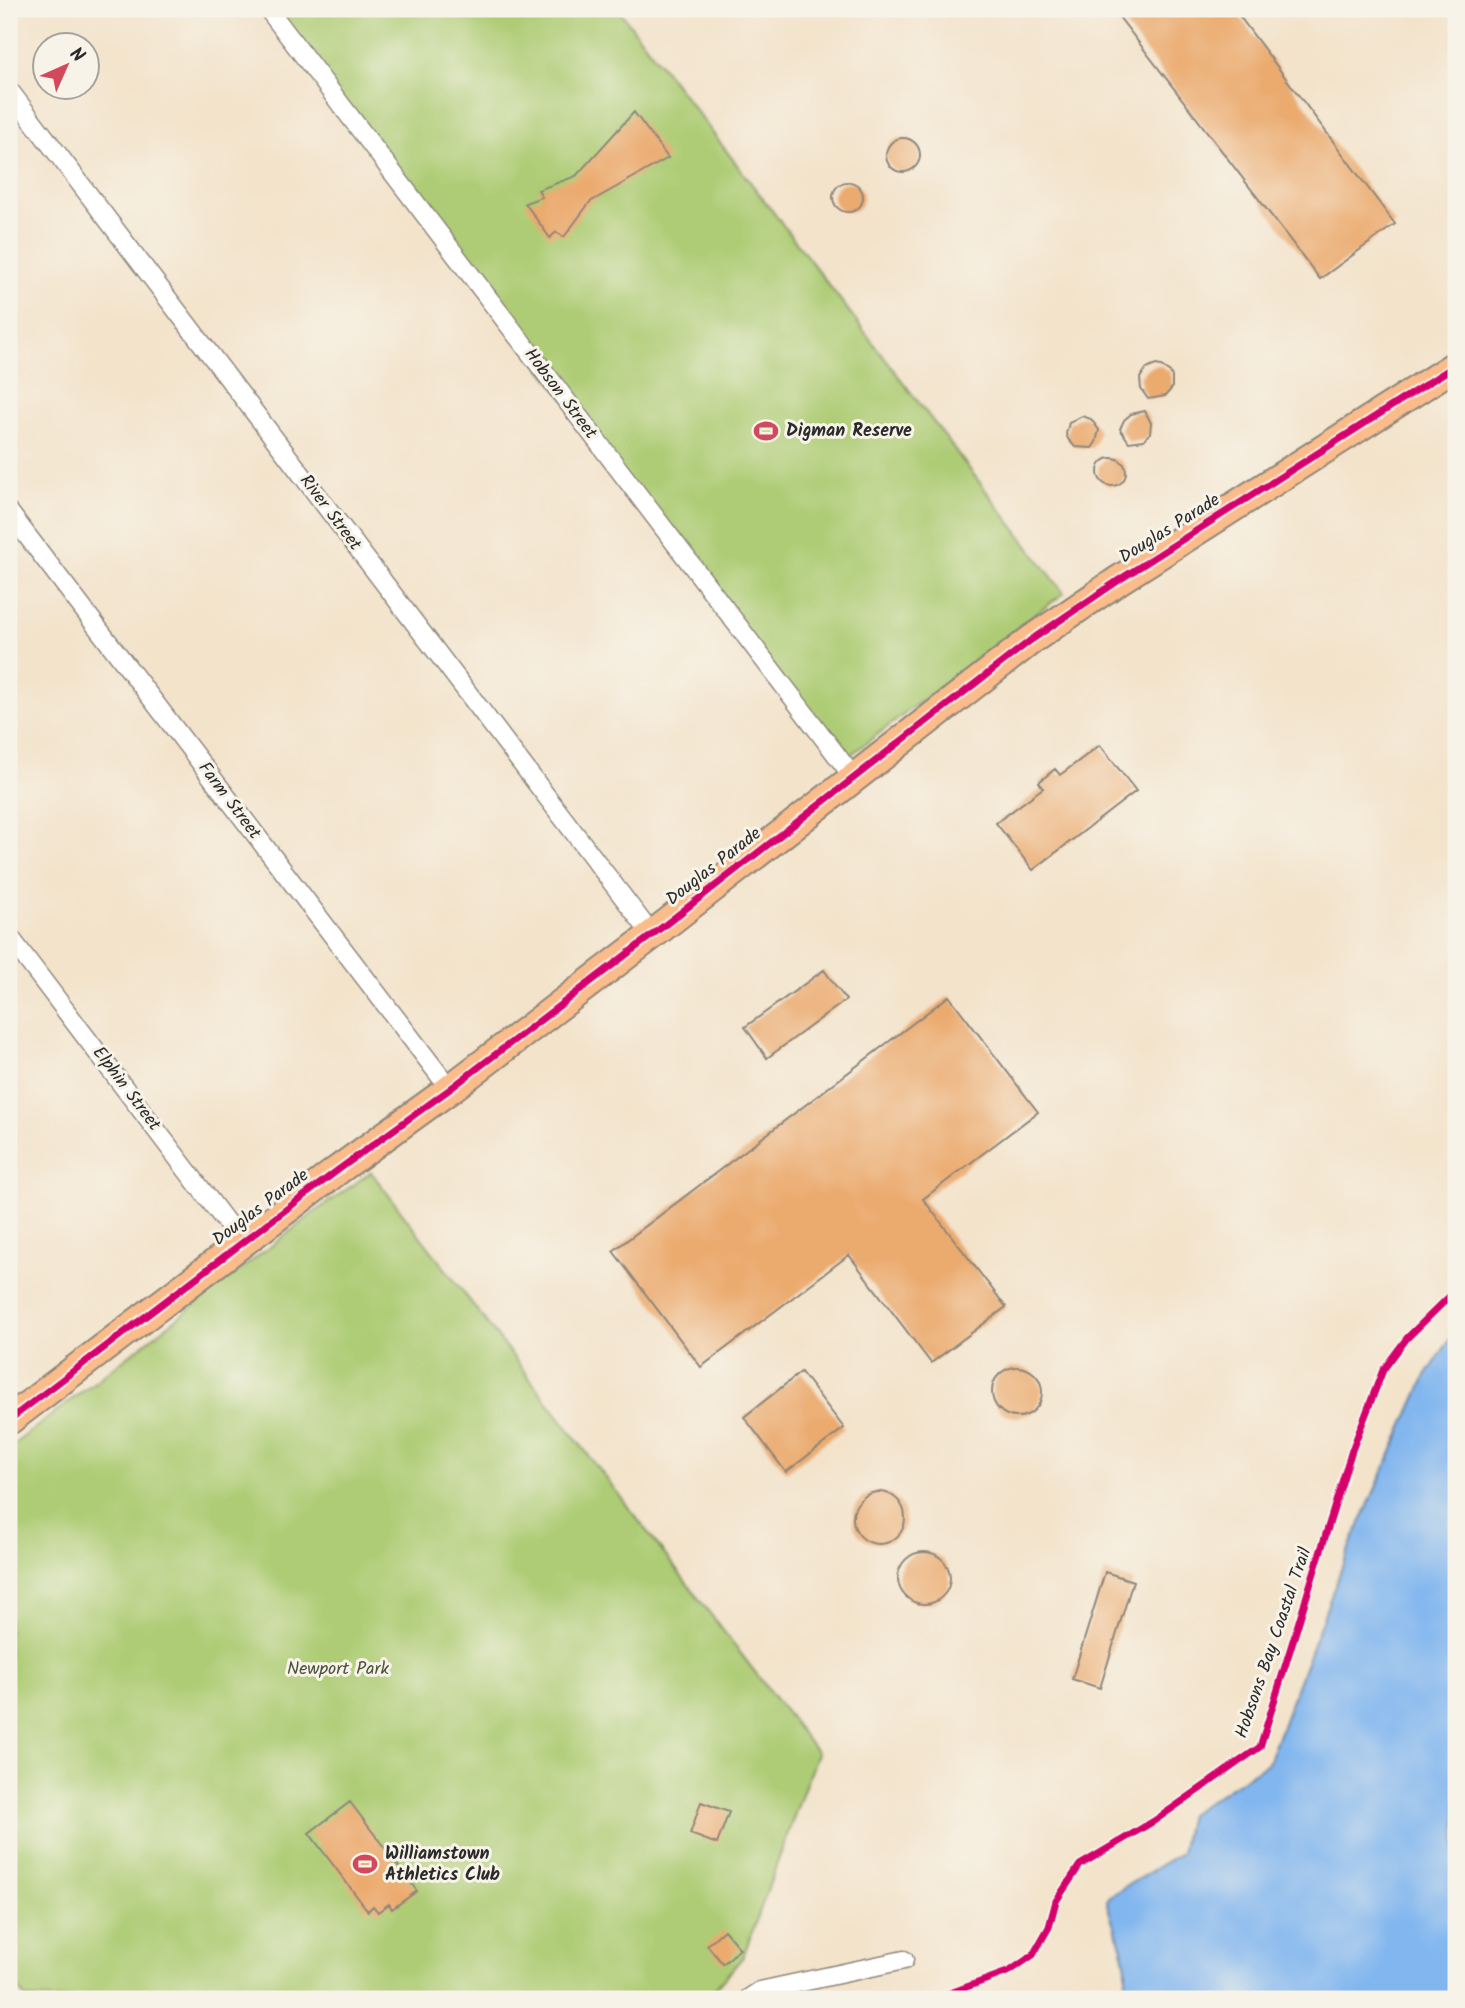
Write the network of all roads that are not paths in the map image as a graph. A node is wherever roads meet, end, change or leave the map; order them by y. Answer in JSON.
{"nodes":[{"id":1,"x":268,"y":9,"type":"edge"},
{"id":2,"x":9,"y":90,"type":"edge"},
{"id":3,"x":1456,"y":365,"type":"edge"},
{"id":4,"x":9,"y":512,"type":"edge"},
{"id":5,"x":854,"y":778,"type":"junction"},
{"id":6,"x":652,"y":935,"type":"junction"},
{"id":7,"x":9,"y":936,"type":"edge"},
{"id":8,"x":450,"y":1089,"type":"junction"},
{"id":9,"x":243,"y":1242,"type":"junction"},
{"id":10,"x":9,"y":1419,"type":"edge"},
{"id":11,"x":904,"y":1960,"type":"dead end"},
{"id":12,"x":748,"y":1999,"type":"edge"}],
"edges":[{"from":1,"to":5,"type":"street","name":"Hobson Street"},
{"from":2,"to":6,"type":"street","name":"River Street"},
{"from":3,"to":5,"type":"main road","name":"Douglas Parade"},
{"from":4,"to":8,"type":"street","name":"Farm Street"},
{"from":5,"to":6,"type":"main road","name":"Douglas Parade"},
{"from":6,"to":8,"type":"main road","name":"Douglas Parade"},
{"from":7,"to":9,"type":"street","name":"Elphin Street"},
{"from":8,"to":9,"type":"main road","name":"Douglas Parade"},
{"from":9,"to":10,"type":"main road","name":"Douglas Parade"},
{"from":11,"to":12,"type":"street"}]}
